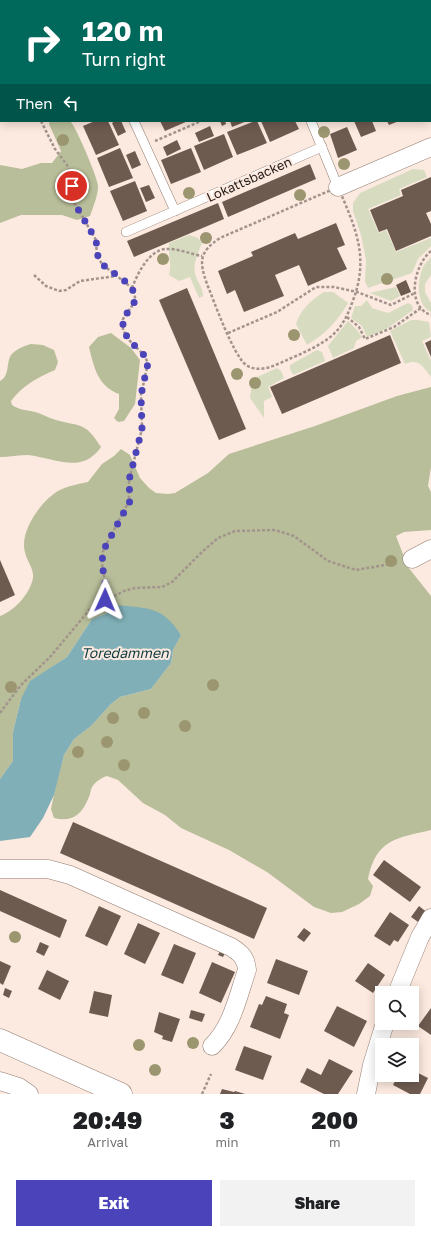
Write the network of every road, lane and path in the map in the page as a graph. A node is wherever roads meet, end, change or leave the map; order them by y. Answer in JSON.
{"nodes":[{"id":1,"x":42,"y":122,"type":"edge"},
{"id":2,"x":134,"y":122,"type":"edge"},
{"id":3,"x":199,"y":122,"type":"edge"},
{"id":4,"x":311,"y":122,"type":"edge"},
{"id":5,"x":145,"y":145,"type":"junction"},
{"id":6,"x":322,"y":147,"type":"junction"},
{"id":7,"x":431,"y":147,"type":"edge"},
{"id":8,"x":338,"y":187,"type":"junction"},
{"id":9,"x":175,"y":211,"type":"junction"},
{"id":10,"x":126,"y":232,"type":"dead end"},
{"id":11,"x":431,"y":251,"type":"edge"},
{"id":12,"x":202,"y":256,"type":"junction"},
{"id":13,"x":34,"y":275,"type":"dead end"},
{"id":14,"x":116,"y":276,"type":"junction"},
{"id":15,"x":132,"y":288,"type":"junction"},
{"id":16,"x":357,"y":292,"type":"junction"},
{"id":17,"x":415,"y":293,"type":"junction"},
{"id":18,"x":421,"y":308,"type":"junction"},
{"id":19,"x":431,"y":315,"type":"edge"},
{"id":20,"x":347,"y":317,"type":"junction"},
{"id":21,"x":228,"y":333,"type":"junction"},
{"id":22,"x":431,"y":549,"type":"edge"},
{"id":23,"x":406,"y":561,"type":"joint"},
{"id":24,"x":105,"y":600,"type":"junction"},
{"id":25,"x":0,"y":713,"type":"edge"},
{"id":26,"x":0,"y":869,"type":"edge"},
{"id":27,"x":431,"y":918,"type":"edge"},
{"id":28,"x":400,"y":986,"type":"edge"},
{"id":29,"x":383,"y":1030,"type":"edge"},
{"id":30,"x":0,"y":1040,"type":"edge"},
{"id":31,"x":212,"y":1046,"type":"dead end"},
{"id":32,"x":211,"y":1074,"type":"dead end"},
{"id":33,"x":0,"y":1080,"type":"edge"},
{"id":34,"x":29,"y":1094,"type":"edge"},
{"id":35,"x":121,"y":1094,"type":"edge"},
{"id":36,"x":202,"y":1094,"type":"edge"},
{"id":37,"x":366,"y":1094,"type":"edge"}],
"edges":[{"from":1,"to":14,"type":"path"},
{"from":2,"to":5,"type":"lane"},
{"from":3,"to":5,"type":"path"},
{"from":4,"to":6,"type":"lane"},
{"from":5,"to":9,"type":"lane"},
{"from":6,"to":8,"type":"lane"},
{"from":6,"to":9,"type":"lane","name":"Lokattsbacken"},
{"from":7,"to":8,"type":"street"},
{"from":8,"to":12,"type":"path"},
{"from":8,"to":16,"type":"path"},
{"from":9,"to":10,"type":"lane","name":"Lokattsbacken"},
{"from":11,"to":17,"type":"path"},
{"from":12,"to":15,"type":"path"},
{"from":12,"to":21,"type":"path"},
{"from":13,"to":14,"type":"path"},
{"from":14,"to":15,"type":"path"},
{"from":15,"to":24,"type":"path"},
{"from":16,"to":17,"type":"path"},
{"from":16,"to":20,"type":"path"},
{"from":16,"to":21,"type":"path"},
{"from":17,"to":18,"type":"path"},
{"from":18,"to":19,"type":"path"},
{"from":18,"to":20,"type":"path"},
{"from":20,"to":21,"type":"path"},
{"from":22,"to":23,"type":"street"},
{"from":23,"to":24,"type":"path"},
{"from":24,"to":25,"type":"path"},
{"from":26,"to":31,"type":"street"},
{"from":27,"to":28,"type":"street"},
{"from":29,"to":37,"type":"street"},
{"from":30,"to":35,"type":"street"},
{"from":32,"to":36,"type":"path"},
{"from":33,"to":34,"type":"street"}]}
